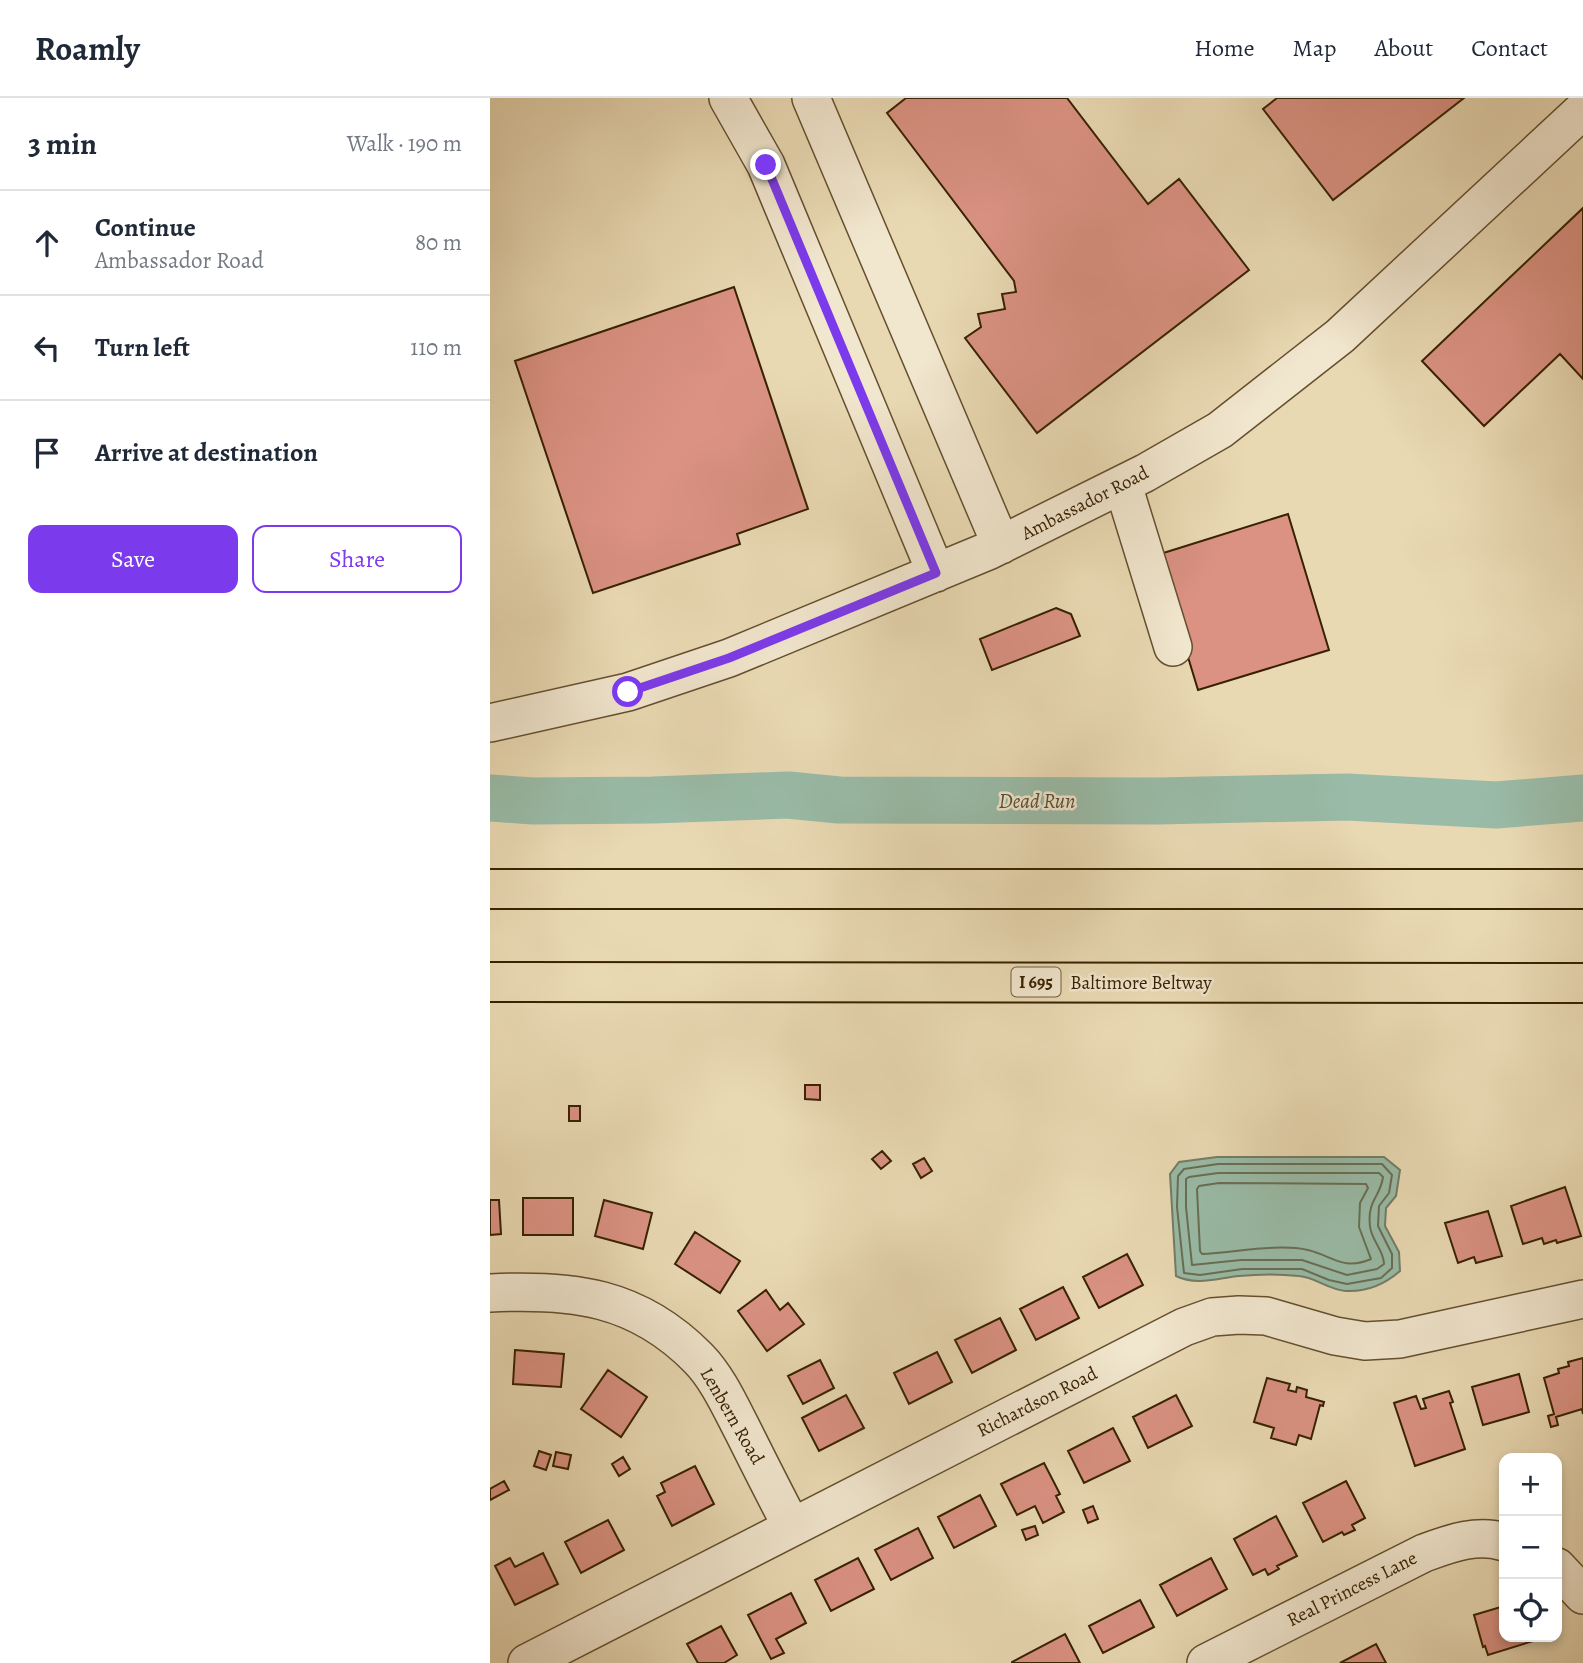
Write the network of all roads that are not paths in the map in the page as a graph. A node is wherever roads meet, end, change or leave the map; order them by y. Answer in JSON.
{"nodes":[{"id":1,"x":728,"y":98,"type":"edge"},
{"id":2,"x":811,"y":98,"type":"edge"},
{"id":3,"x":1583,"y":110,"type":"edge"},
{"id":4,"x":1123,"y":485,"type":"junction"},
{"id":5,"x":1001,"y":545,"type":"junction"},
{"id":6,"x":936,"y":573,"type":"junction"},
{"id":7,"x":1173,"y":648,"type":"dead end"},
{"id":8,"x":490,"y":723,"type":"edge"},
{"id":9,"x":490,"y":889,"type":"edge"},
{"id":10,"x":1583,"y":890,"type":"edge"},
{"id":11,"x":490,"y":982,"type":"edge"},
{"id":12,"x":1583,"y":983,"type":"edge"},
{"id":13,"x":490,"y":1293,"type":"edge"},
{"id":14,"x":1583,"y":1298,"type":"edge"},
{"id":15,"x":792,"y":1527,"type":"junction"},
{"id":16,"x":1499,"y":1540,"type":"edge"},
{"id":17,"x":1562,"y":1572,"type":"edge"},
{"id":18,"x":1583,"y":1595,"type":"edge"},
{"id":19,"x":527,"y":1663,"type":"edge"},
{"id":20,"x":1206,"y":1663,"type":"edge"}],
"edges":[{"from":1,"to":6,"type":"street"},
{"from":2,"to":5,"type":"street"},
{"from":3,"to":4,"type":"street","name":"Ambassador Road"},
{"from":4,"to":5,"type":"street","name":"Ambassador Road"},
{"from":4,"to":7,"type":"street"},
{"from":5,"to":6,"type":"street","name":"Ambassador Road"},
{"from":6,"to":8,"type":"street","name":"Ambassador Road"},
{"from":9,"to":10,"type":"highway"},
{"from":11,"to":12,"type":"highway","name":"Baltimore Beltway","number":"I 695"},
{"from":13,"to":15,"type":"street","name":"Lenbern Road"},
{"from":14,"to":15,"type":"street","name":"Richardson Road"},
{"from":15,"to":19,"type":"street","name":"Richardson Road"},
{"from":16,"to":20,"type":"street","name":"Real Princess Lane"},
{"from":17,"to":18,"type":"street"}]}
